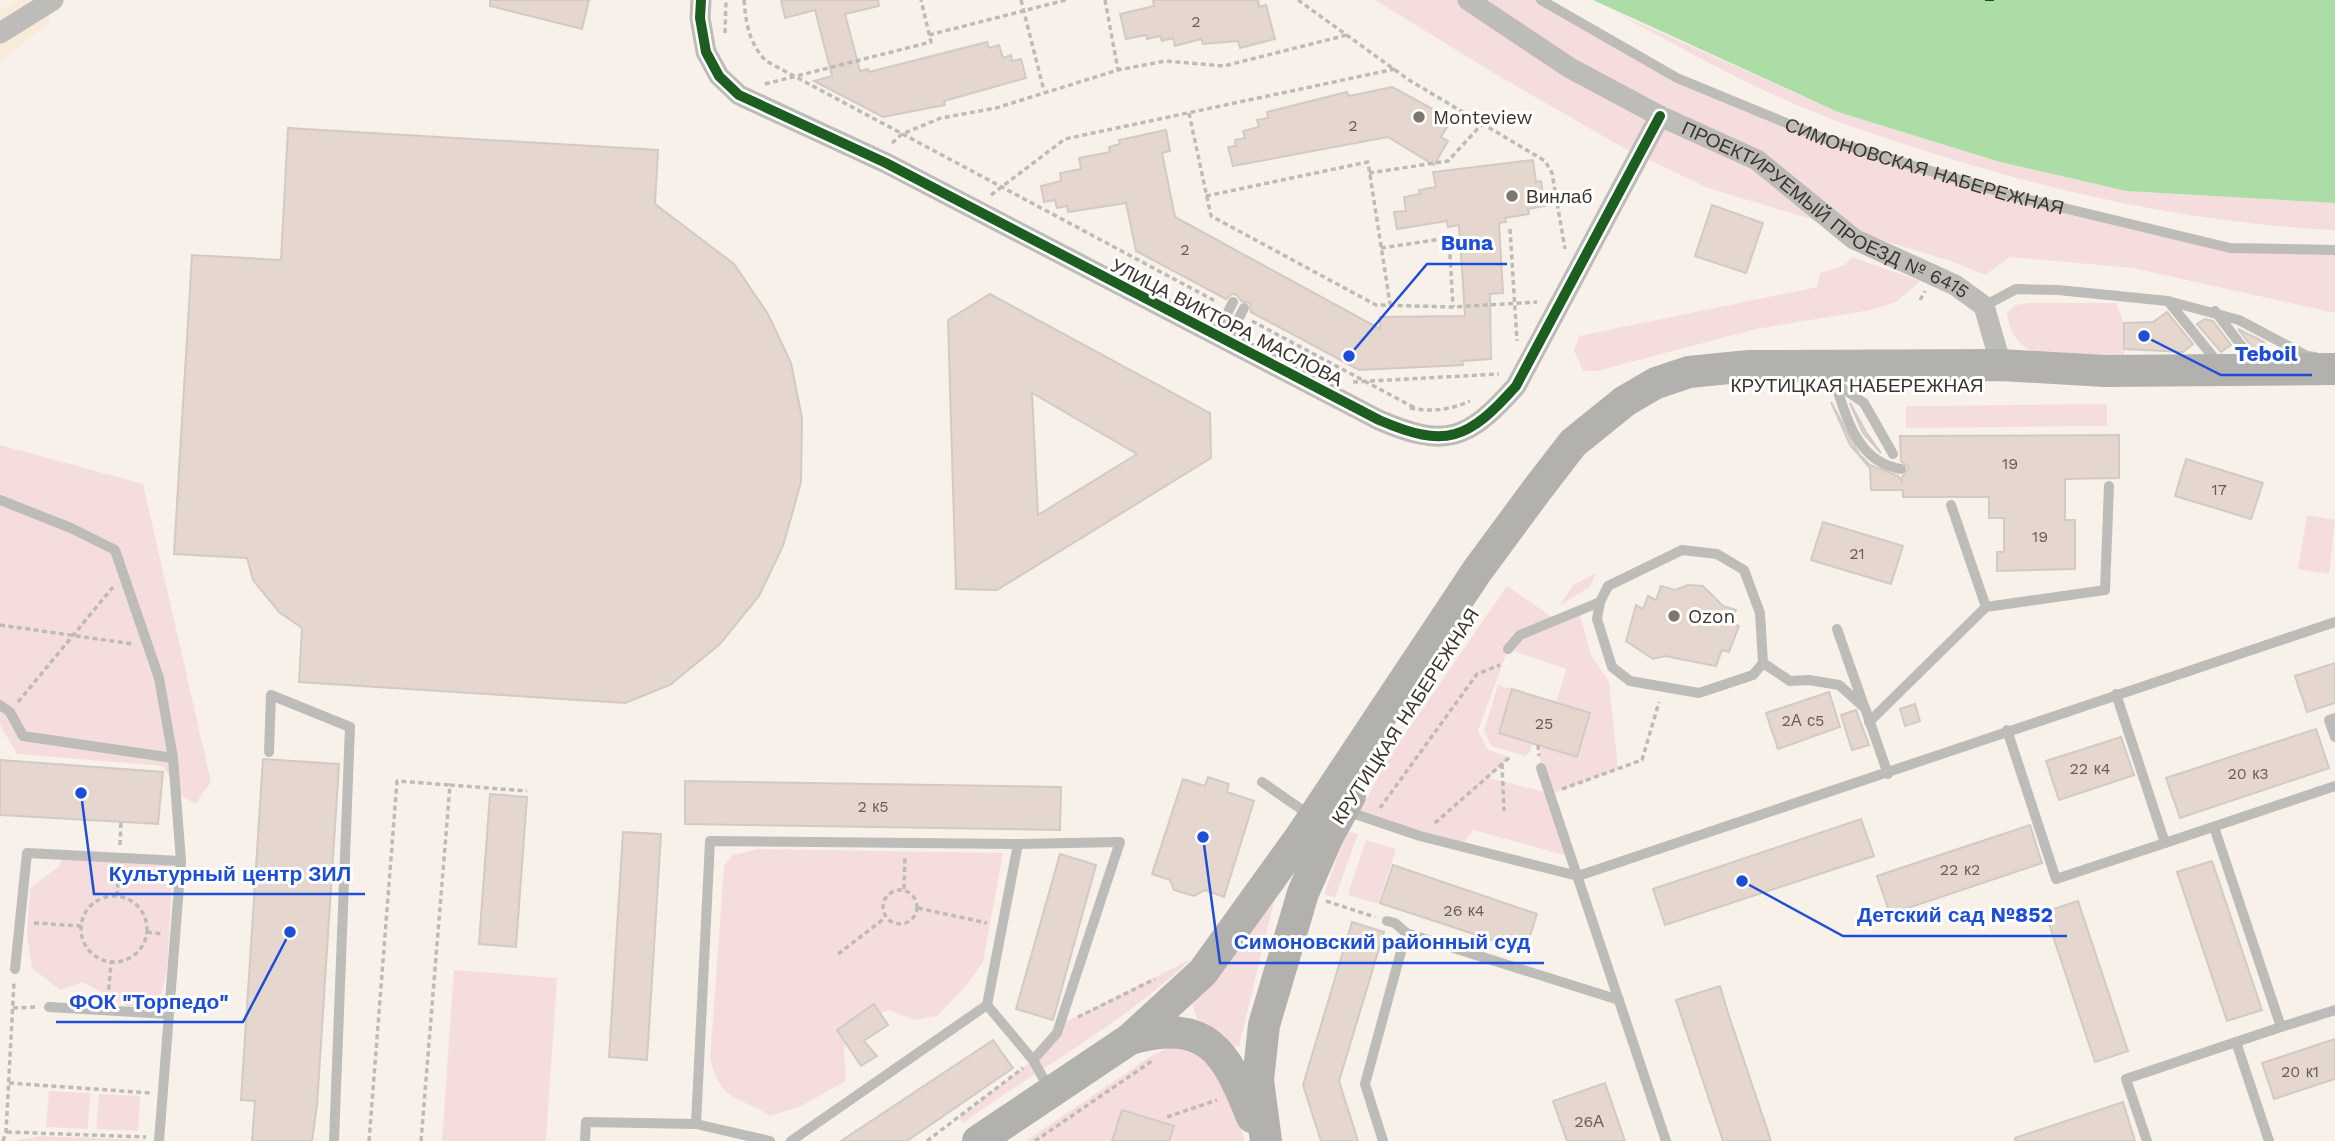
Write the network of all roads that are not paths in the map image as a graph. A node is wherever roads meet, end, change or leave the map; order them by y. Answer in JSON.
{"nodes":[{"id":1,"x":52,"y":0,"type":"edge"},
{"id":2,"x":701,"y":0,"type":"edge"},
{"id":3,"x":1468,"y":0,"type":"edge"},
{"id":4,"x":1541,"y":0,"type":"edge"},
{"id":5,"x":0,"y":33,"type":"edge"},
{"id":6,"x":1660,"y":116,"type":"junction"},
{"id":7,"x":2335,"y":250,"type":"edge"},
{"id":8,"x":2168,"y":301,"type":"junction"},
{"id":9,"x":1231,"y":306,"type":"road end"},
{"id":10,"x":1984,"y":306,"type":"junction"},
{"id":11,"x":2214,"y":311,"type":"junction"},
{"id":12,"x":1242,"y":312,"type":"road end"},
{"id":13,"x":1221,"y":338,"type":"junction"},
{"id":14,"x":2335,"y":358,"type":"edge"},
{"id":15,"x":2335,"y":369,"type":"edge"},
{"id":16,"x":2260,"y":370,"type":"junction"},
{"id":17,"x":2224,"y":371,"type":"junction"},
{"id":18,"x":2001,"y":375,"type":"junction"},
{"id":19,"x":2335,"y":382,"type":"edge"},
{"id":20,"x":1838,"y":393,"type":"junction"},
{"id":21,"x":1893,"y":454,"type":"dead end"},
{"id":22,"x":1901,"y":469,"type":"dead end"},
{"id":23,"x":2109,"y":486,"type":"dead end"},
{"id":24,"x":0,"y":500,"type":"edge"},
{"id":25,"x":1951,"y":505,"type":"dead end"},
{"id":26,"x":1600,"y":602,"type":"junction"},
{"id":27,"x":1986,"y":607,"type":"junction"},
{"id":28,"x":2335,"y":622,"type":"edge"},
{"id":29,"x":1837,"y":629,"type":"dead end"},
{"id":30,"x":1508,"y":649,"type":"dead end"},
{"id":31,"x":1763,"y":663,"type":"junction"},
{"id":32,"x":2116,"y":694,"type":"junction"},
{"id":33,"x":5,"y":708,"type":"edge"},
{"id":34,"x":1865,"y":708,"type":"junction"},
{"id":35,"x":2335,"y":718,"type":"edge"},
{"id":36,"x":1869,"y":722,"type":"junction"},
{"id":37,"x":2007,"y":730,"type":"junction"},
{"id":38,"x":2335,"y":737,"type":"edge"},
{"id":39,"x":269,"y":752,"type":"dead end"},
{"id":40,"x":173,"y":758,"type":"junction"},
{"id":41,"x":1541,"y":768,"type":"dead end"},
{"id":42,"x":1888,"y":774,"type":"junction"},
{"id":43,"x":1262,"y":782,"type":"dead end"},
{"id":44,"x":2335,"y":786,"type":"edge"},
{"id":45,"x":1326,"y":809,"type":"junction"},
{"id":46,"x":2214,"y":827,"type":"junction"},
{"id":47,"x":2165,"y":843,"type":"junction"},
{"id":48,"x":1018,"y":844,"type":"junction"},
{"id":49,"x":181,"y":861,"type":"junction"},
{"id":50,"x":1578,"y":876,"type":"junction"},
{"id":51,"x":1382,"y":919,"type":"road end"},
{"id":52,"x":1406,"y":933,"type":"junction"},
{"id":53,"x":15,"y":969,"type":"dead end"},
{"id":54,"x":1619,"y":1000,"type":"junction"},
{"id":55,"x":987,"y":1005,"type":"junction"},
{"id":56,"x":49,"y":1007,"type":"road end"},
{"id":57,"x":2335,"y":1010,"type":"edge"},
{"id":58,"x":169,"y":1014,"type":"junction"},
{"id":59,"x":2281,"y":1027,"type":"junction"},
{"id":60,"x":1130,"y":1040,"type":"junction"},
{"id":61,"x":2236,"y":1042,"type":"junction"},
{"id":62,"x":1033,"y":1060,"type":"junction"},
{"id":63,"x":1051,"y":1092,"type":"junction"},
{"id":64,"x":696,"y":1124,"type":"junction"},
{"id":65,"x":159,"y":1139,"type":"edge"},
{"id":66,"x":334,"y":1141,"type":"edge"},
{"id":67,"x":584,"y":1141,"type":"edge"},
{"id":68,"x":770,"y":1141,"type":"edge"},
{"id":69,"x":791,"y":1141,"type":"edge"},
{"id":70,"x":978,"y":1141,"type":"edge"},
{"id":71,"x":1263,"y":1141,"type":"edge"},
{"id":72,"x":1383,"y":1141,"type":"edge"},
{"id":73,"x":1666,"y":1141,"type":"edge"},
{"id":74,"x":2147,"y":1141,"type":"edge"},
{"id":75,"x":2269,"y":1141,"type":"edge"}],
"edges":[{"from":1,"to":5,"type":"street"},
{"from":2,"to":13,"type":"street","name":"УЛИЦА ВИКТОРА МАСЛОВА"},
{"from":3,"to":6,"type":"street","name":"ПРОЕКТИРУЕМЫЙ ПРОЕЗД № 6415"},
{"from":4,"to":7,"type":"lane","name":"СИМОНОВСКАЯ НАБЕРЕЖНАЯ"},
{"from":6,"to":10,"type":"street","name":"ПРОЕКТИРУЕМЫЙ ПРОЕЗД № 6415"},
{"from":6,"to":13,"type":"street","name":"УЛИЦА ВИКТОРА МАСЛОВА"},
{"from":8,"to":10,"type":"lane"},
{"from":8,"to":11,"type":"lane"},
{"from":8,"to":17,"type":"lane"},
{"from":9,"to":13,"type":"lane"},
{"from":10,"to":18,"type":"street","name":"ПРОЕКТИРУЕМЫЙ ПРОЕЗД № 6415"},
{"from":11,"to":14,"type":"lane"},
{"from":11,"to":16,"type":"lane"},
{"from":12,"to":13,"type":"lane"},
{"from":15,"to":16,"type":"main road","name":"КРУТИЦКАЯ НАБЕРЕЖНАЯ"},
{"from":16,"to":17,"type":"main road","name":"КРУТИЦКАЯ НАБЕРЕЖНАЯ"},
{"from":17,"to":18,"type":"main road","name":"КРУТИЦКАЯ НАБЕРЕЖНАЯ"},
{"from":18,"to":19,"type":"main road","name":"КРУТИЦКАЯ НАБЕРЕЖНАЯ"},
{"from":18,"to":20,"type":"main road","name":"КРУТИЦКАЯ НАБЕРЕЖНАЯ"},
{"from":18,"to":45,"type":"main road","name":"КРУТИЦКАЯ НАБЕРЕЖНАЯ"},
{"from":20,"to":21,"type":"lane"},
{"from":20,"to":22,"type":"lane"},
{"from":20,"to":45,"type":"main road","name":"КРУТИЦКАЯ НАБЕРЕЖНАЯ"},
{"from":23,"to":27,"type":"lane"},
{"from":24,"to":40,"type":"lane"},
{"from":25,"to":27,"type":"lane"},
{"from":26,"to":30,"type":"lane"},
{"from":26,"to":31,"type":"lane"},
{"from":26,"to":31,"type":"lane"},
{"from":27,"to":36,"type":"lane"},
{"from":28,"to":32,"type":"lane"},
{"from":29,"to":34,"type":"lane"},
{"from":31,"to":34,"type":"lane"},
{"from":32,"to":37,"type":"lane"},
{"from":32,"to":47,"type":"lane"},
{"from":33,"to":40,"type":"lane"},
{"from":34,"to":36,"type":"lane"},
{"from":35,"to":38,"type":"lane"},
{"from":36,"to":42,"type":"lane"},
{"from":37,"to":42,"type":"lane"},
{"from":37,"to":47,"type":"lane"},
{"from":39,"to":66,"type":"lane"},
{"from":40,"to":49,"type":"lane"},
{"from":41,"to":50,"type":"lane"},
{"from":42,"to":50,"type":"lane"},
{"from":43,"to":45,"type":"lane"},
{"from":44,"to":46,"type":"lane"},
{"from":45,"to":50,"type":"lane"},
{"from":45,"to":60,"type":"main road"},
{"from":45,"to":71,"type":"main road","name":"КРУТИЦКАЯ НАБЕРЕЖНАЯ"},
{"from":46,"to":47,"type":"lane"},
{"from":46,"to":59,"type":"lane"},
{"from":48,"to":55,"type":"lane"},
{"from":48,"to":62,"type":"lane"},
{"from":48,"to":64,"type":"lane"},
{"from":49,"to":53,"type":"lane"},
{"from":49,"to":58,"type":"lane"},
{"from":50,"to":54,"type":"lane"},
{"from":51,"to":52,"type":"lane"},
{"from":52,"to":54,"type":"lane"},
{"from":52,"to":72,"type":"lane"},
{"from":54,"to":73,"type":"lane"},
{"from":55,"to":62,"type":"lane"},
{"from":55,"to":69,"type":"lane"},
{"from":56,"to":58,"type":"lane"},
{"from":57,"to":59,"type":"lane"},
{"from":58,"to":65,"type":"lane"},
{"from":59,"to":61,"type":"lane"},
{"from":60,"to":63,"type":"main road"},
{"from":60,"to":71,"type":"main road"},
{"from":61,"to":74,"type":"lane"},
{"from":61,"to":75,"type":"lane"},
{"from":62,"to":63,"type":"lane"},
{"from":63,"to":70,"type":"main road"},
{"from":64,"to":67,"type":"lane"},
{"from":64,"to":68,"type":"lane"}]}
